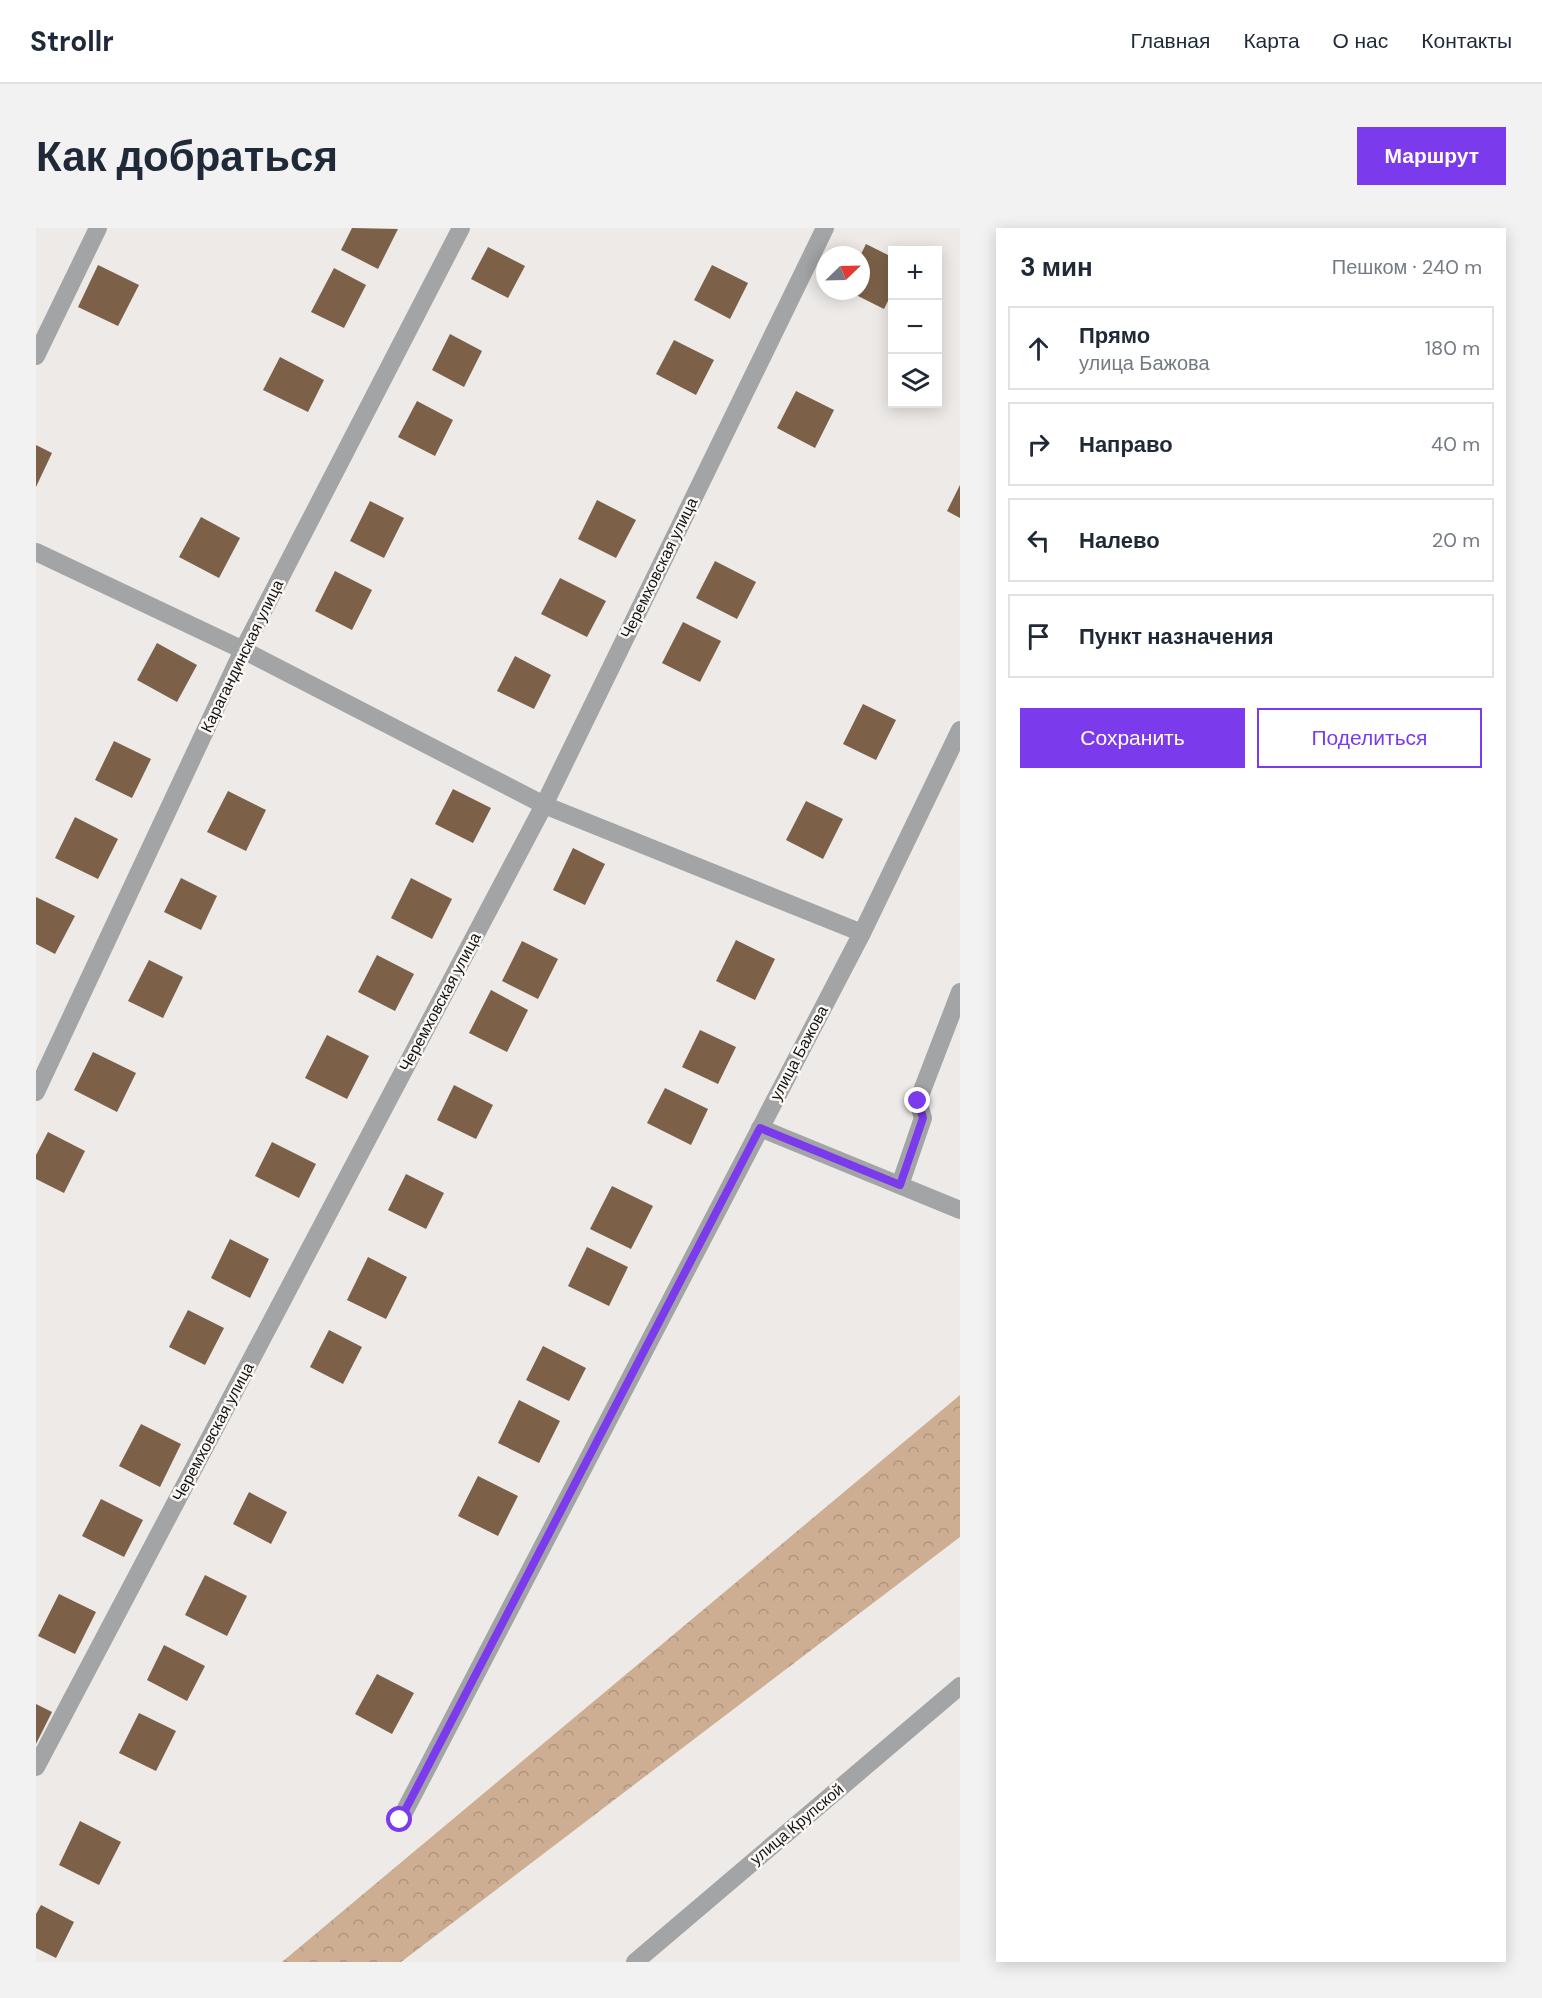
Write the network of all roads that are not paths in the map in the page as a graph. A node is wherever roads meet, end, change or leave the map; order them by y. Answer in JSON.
{"nodes":[{"id":1,"x":98,"y":228,"type":"edge"},
{"id":2,"x":461,"y":228,"type":"edge"},
{"id":3,"x":825,"y":228,"type":"edge"},
{"id":4,"x":36,"y":356,"type":"edge"},
{"id":5,"x":36,"y":552,"type":"edge"},
{"id":6,"x":243,"y":650,"type":"junction"},
{"id":7,"x":958,"y":743,"type":"edge"},
{"id":8,"x":544,"y":805,"type":"junction"},
{"id":9,"x":862,"y":933,"type":"junction"},
{"id":10,"x":960,"y":993,"type":"edge"},
{"id":11,"x":36,"y":1092,"type":"edge"},
{"id":12,"x":760,"y":1128,"type":"junction"},
{"id":13,"x":900,"y":1185,"type":"junction"},
{"id":14,"x":960,"y":1210,"type":"edge"},
{"id":15,"x":960,"y":1686,"type":"edge"},
{"id":16,"x":36,"y":1767,"type":"edge"},
{"id":17,"x":400,"y":1820,"type":"dead end"},
{"id":18,"x":635,"y":1962,"type":"edge"}],
"edges":[{"from":1,"to":4,"type":"street"},
{"from":2,"to":6,"type":"street","name":"Карагандинская улица"},
{"from":3,"to":8,"type":"street","name":"Черемховская улица"},
{"from":5,"to":6,"type":"street"},
{"from":6,"to":8,"type":"street"},
{"from":6,"to":11,"type":"street","name":"Карагандинская улица"},
{"from":7,"to":9,"type":"street","name":"улица Бажова"},
{"from":8,"to":9,"type":"street"},
{"from":8,"to":16,"type":"street","name":"Черемховская улица"},
{"from":9,"to":12,"type":"street","name":"улица Бажова"},
{"from":10,"to":13,"type":"street"},
{"from":12,"to":13,"type":"street"},
{"from":12,"to":17,"type":"street","name":"улица Бажова"},
{"from":13,"to":14,"type":"street"},
{"from":15,"to":18,"type":"street","name":"улица Крупской"}]}
